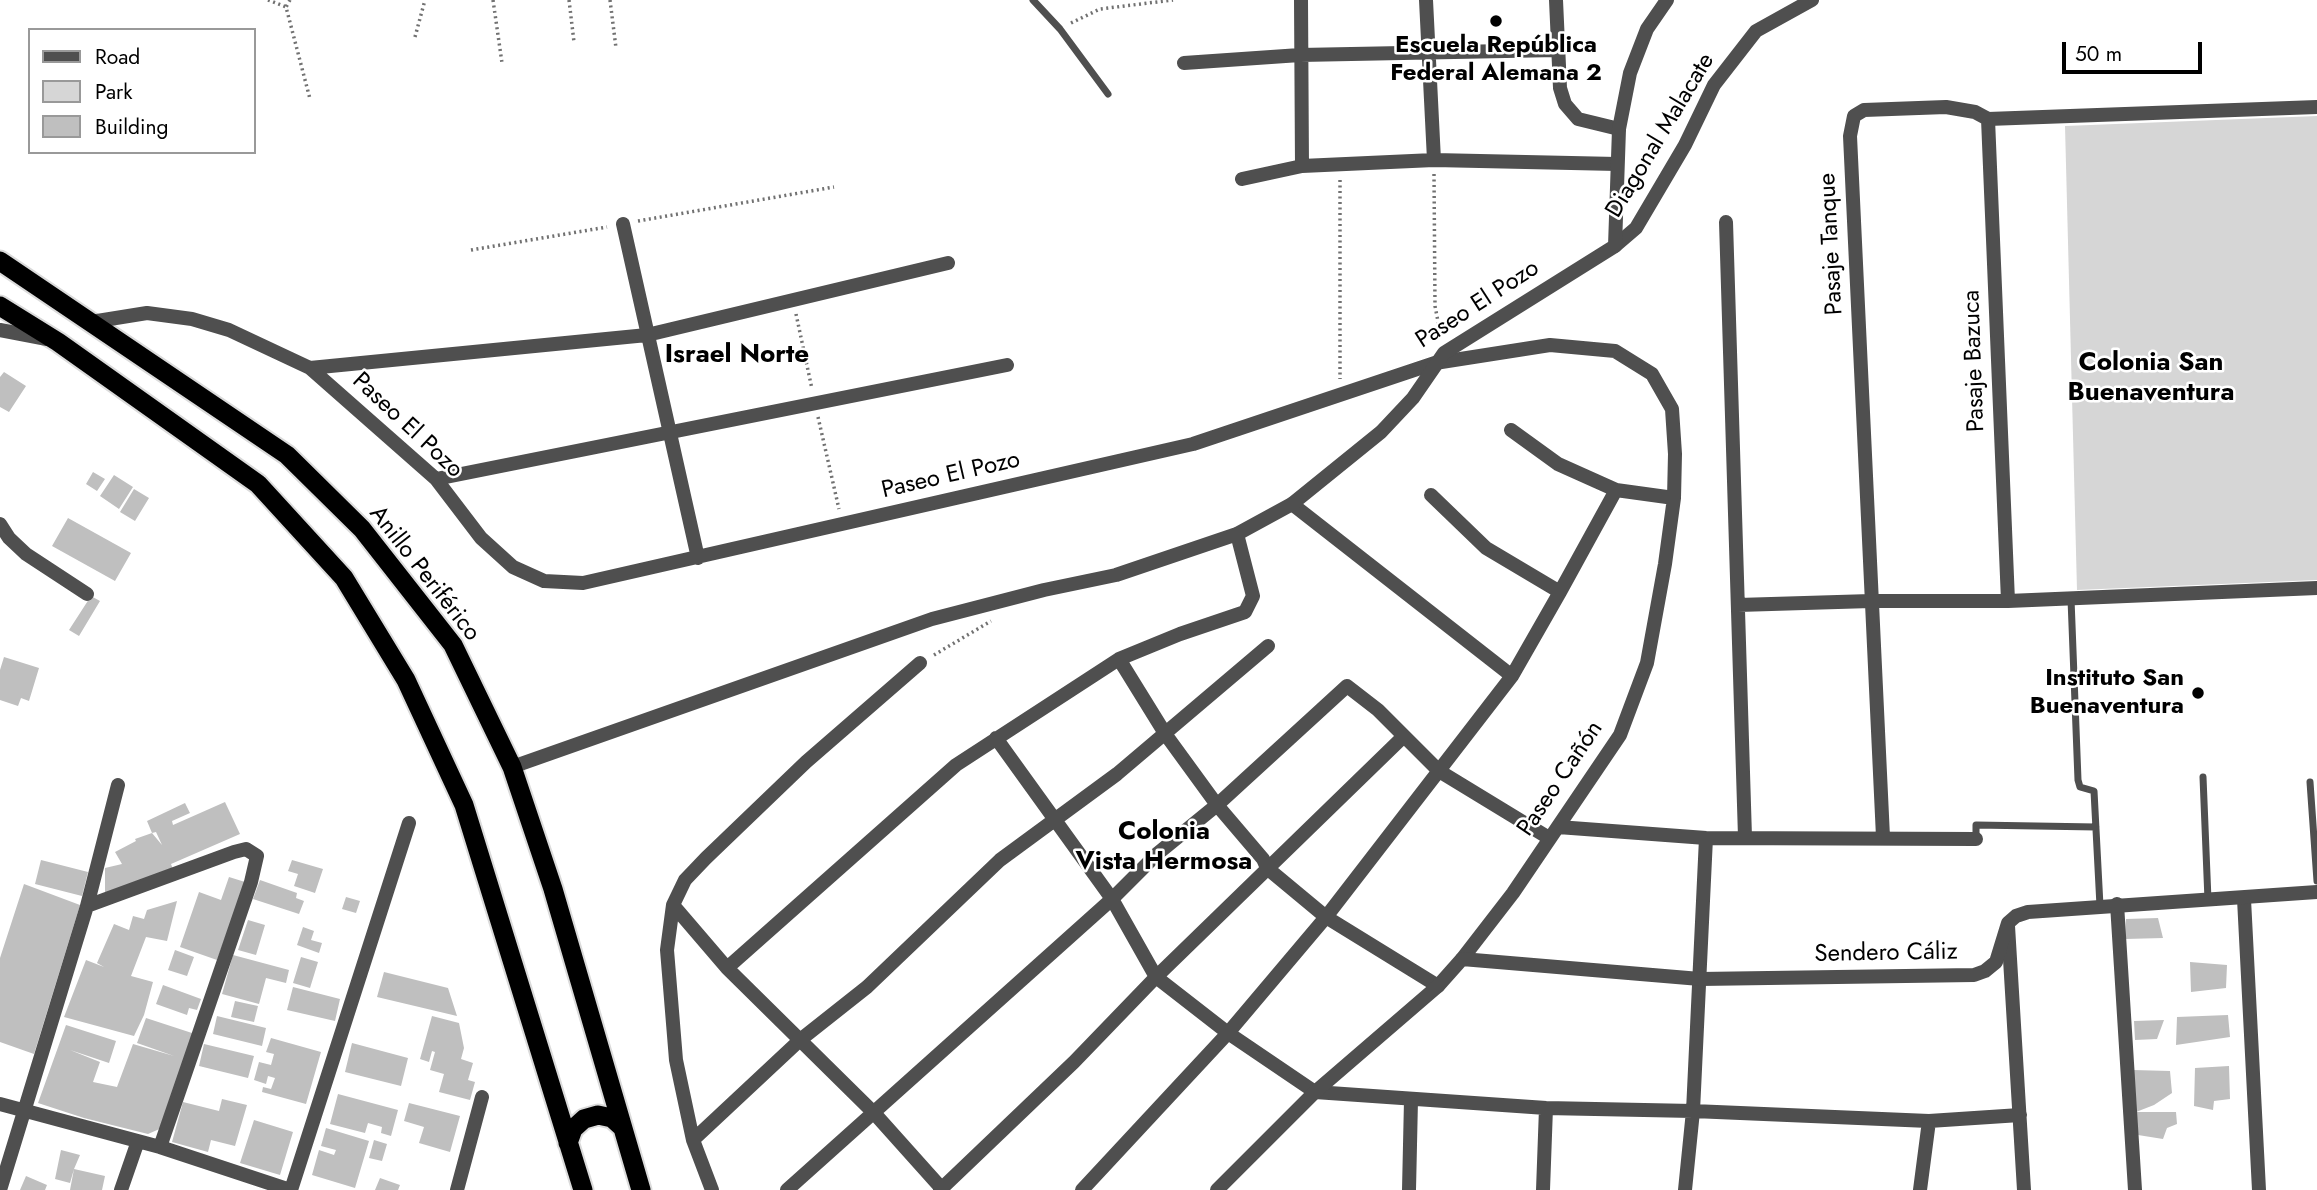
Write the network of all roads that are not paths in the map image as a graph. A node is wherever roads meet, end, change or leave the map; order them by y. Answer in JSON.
{"nodes":[{"id":1,"x":1033,"y":0,"type":"edge"},
{"id":2,"x":1301,"y":0,"type":"edge"},
{"id":3,"x":1426,"y":0,"type":"edge"},
{"id":4,"x":1556,"y":0,"type":"edge"},
{"id":5,"x":1667,"y":0,"type":"edge"},
{"id":6,"x":1812,"y":0,"type":"edge"},
{"id":7,"x":1557,"y":50,"type":"junction"},
{"id":8,"x":1430,"y":52,"type":"junction"},
{"id":9,"x":1300,"y":55,"type":"junction"},
{"id":10,"x":1184,"y":62,"type":"dead end"},
{"id":11,"x":1108,"y":94,"type":"dead end"},
{"id":12,"x":2317,"y":107,"type":"edge"},
{"id":13,"x":1988,"y":119,"type":"junction"},
{"id":14,"x":1619,"y":130,"type":"junction"},
{"id":15,"x":1434,"y":160,"type":"junction"},
{"id":16,"x":1617,"y":164,"type":"junction"},
{"id":17,"x":1302,"y":166,"type":"junction"},
{"id":18,"x":1242,"y":178,"type":"dead end"},
{"id":19,"x":1726,"y":222,"type":"dead end"},
{"id":20,"x":623,"y":224,"type":"road end"},
{"id":21,"x":1615,"y":246,"type":"junction"},
{"id":22,"x":0,"y":261,"type":"edge"},
{"id":23,"x":948,"y":263,"type":"dead end"},
{"id":24,"x":0,"y":306,"type":"edge"},
{"id":25,"x":91,"y":322,"type":"junction"},
{"id":26,"x":0,"y":330,"type":"edge"},
{"id":27,"x":647,"y":335,"type":"junction"},
{"id":28,"x":58,"y":342,"type":"junction"},
{"id":29,"x":1440,"y":358,"type":"junction"},
{"id":30,"x":1007,"y":365,"type":"dead end"},
{"id":31,"x":310,"y":368,"type":"junction"},
{"id":32,"x":1511,"y":430,"type":"dead end"},
{"id":33,"x":669,"y":431,"type":"junction"},
{"id":34,"x":436,"y":479,"type":"junction"},
{"id":35,"x":1616,"y":490,"type":"junction"},
{"id":36,"x":1431,"y":495,"type":"dead end"},
{"id":37,"x":1674,"y":498,"type":"junction"},
{"id":38,"x":1292,"y":504,"type":"junction"},
{"id":39,"x":0,"y":524,"type":"edge"},
{"id":40,"x":1237,"y":534,"type":"junction"},
{"id":41,"x":698,"y":558,"type":"junction"},
{"id":42,"x":2317,"y":588,"type":"edge"},
{"id":43,"x":1560,"y":592,"type":"junction"},
{"id":44,"x":87,"y":594,"type":"dead end"},
{"id":45,"x":2071,"y":599,"type":"junction"},
{"id":46,"x":1871,"y":601,"type":"junction"},
{"id":47,"x":2008,"y":601,"type":"junction"},
{"id":48,"x":1738,"y":605,"type":"junction"},
{"id":49,"x":1268,"y":646,"type":"dead end"},
{"id":50,"x":1119,"y":659,"type":"junction"},
{"id":51,"x":920,"y":663,"type":"road end"},
{"id":52,"x":1511,"y":676,"type":"junction"},
{"id":53,"x":1166,"y":735,"type":"junction"},
{"id":54,"x":1404,"y":736,"type":"junction"},
{"id":55,"x":996,"y":738,"type":"junction"},
{"id":56,"x":512,"y":767,"type":"junction"},
{"id":57,"x":1439,"y":771,"type":"junction"},
{"id":58,"x":2203,"y":777,"type":"dead end"},
{"id":59,"x":2310,"y":782,"type":"dead end"},
{"id":60,"x":118,"y":785,"type":"dead end"},
{"id":61,"x":1217,"y":805,"type":"junction"},
{"id":62,"x":1054,"y":820,"type":"junction"},
{"id":63,"x":409,"y":823,"type":"dead end"},
{"id":64,"x":2096,"y":827,"type":"junction"},
{"id":65,"x":1554,"y":833,"type":"junction"},
{"id":66,"x":1745,"y":837,"type":"junction"},
{"id":67,"x":1884,"y":837,"type":"junction"},
{"id":68,"x":1706,"y":838,"type":"junction"},
{"id":69,"x":1976,"y":839,"type":"joint"},
{"id":70,"x":1268,"y":868,"type":"junction"},
{"id":71,"x":2317,"y":881,"type":"edge"},
{"id":72,"x":2317,"y":892,"type":"edge"},
{"id":73,"x":1112,"y":899,"type":"junction"},
{"id":74,"x":2244,"y":899,"type":"junction"},
{"id":75,"x":2208,"y":900,"type":"junction"},
{"id":76,"x":2117,"y":904,"type":"junction"},
{"id":77,"x":673,"y":905,"type":"junction"},
{"id":78,"x":88,"y":906,"type":"junction"},
{"id":79,"x":2100,"y":906,"type":"junction"},
{"id":80,"x":1326,"y":916,"type":"junction"},
{"id":81,"x":2008,"y":923,"type":"junction"},
{"id":82,"x":1462,"y":958,"type":"junction"},
{"id":83,"x":727,"y":968,"type":"junction"},
{"id":84,"x":1156,"y":977,"type":"junction"},
{"id":85,"x":1700,"y":979,"type":"junction"},
{"id":86,"x":1438,"y":986,"type":"junction"},
{"id":87,"x":1228,"y":1033,"type":"junction"},
{"id":88,"x":800,"y":1040,"type":"junction"},
{"id":89,"x":1315,"y":1092,"type":"junction"},
{"id":90,"x":482,"y":1097,"type":"dead end"},
{"id":91,"x":1411,"y":1100,"type":"junction"},
{"id":92,"x":0,"y":1104,"type":"edge"},
{"id":93,"x":1546,"y":1108,"type":"junction"},
{"id":94,"x":24,"y":1111,"type":"junction"},
{"id":95,"x":1693,"y":1111,"type":"junction"},
{"id":96,"x":874,"y":1114,"type":"junction"},
{"id":97,"x":2020,"y":1115,"type":"junction"},
{"id":98,"x":1929,"y":1121,"type":"junction"},
{"id":99,"x":624,"y":1128,"type":"junction"},
{"id":100,"x":693,"y":1140,"type":"junction"},
{"id":101,"x":138,"y":1141,"type":"junction"},
{"id":102,"x":568,"y":1143,"type":"junction"},
{"id":103,"x":160,"y":1147,"type":"junction"},
{"id":104,"x":0,"y":1190,"type":"edge"},
{"id":105,"x":121,"y":1190,"type":"edge"},
{"id":106,"x":290,"y":1190,"type":"edge"},
{"id":107,"x":457,"y":1190,"type":"edge"},
{"id":108,"x":583,"y":1190,"type":"edge"},
{"id":109,"x":641,"y":1190,"type":"edge"},
{"id":110,"x":712,"y":1190,"type":"edge"},
{"id":111,"x":787,"y":1190,"type":"edge"},
{"id":112,"x":942,"y":1190,"type":"edge"},
{"id":113,"x":1082,"y":1190,"type":"edge"},
{"id":114,"x":1217,"y":1190,"type":"edge"},
{"id":115,"x":1409,"y":1190,"type":"edge"},
{"id":116,"x":1544,"y":1190,"type":"edge"},
{"id":117,"x":1685,"y":1190,"type":"edge"},
{"id":118,"x":1920,"y":1190,"type":"edge"},
{"id":119,"x":2024,"y":1190,"type":"edge"},
{"id":120,"x":2135,"y":1190,"type":"edge"},
{"id":121,"x":2259,"y":1190,"type":"edge"}],
"edges":[{"from":1,"to":11,"type":"lane"},
{"from":2,"to":9,"type":"street"},
{"from":3,"to":8,"type":"street"},
{"from":4,"to":7,"type":"street"},
{"from":5,"to":14,"type":"street"},
{"from":6,"to":21,"type":"street","name":"Diagonal Malacate"},
{"from":7,"to":8,"type":"street"},
{"from":7,"to":14,"type":"street"},
{"from":8,"to":9,"type":"street"},
{"from":8,"to":15,"type":"street"},
{"from":9,"to":10,"type":"street"},
{"from":9,"to":17,"type":"street"},
{"from":12,"to":13,"type":"street","name":"Pasaje Tanque"},
{"from":13,"to":46,"type":"street","name":"Pasaje Tanque"},
{"from":13,"to":47,"type":"street","name":"Pasaje Bazuca"},
{"from":14,"to":16,"type":"street"},
{"from":15,"to":16,"type":"street"},
{"from":15,"to":17,"type":"street"},
{"from":16,"to":21,"type":"street"},
{"from":17,"to":18,"type":"street"},
{"from":19,"to":48,"type":"street"},
{"from":20,"to":27,"type":"street"},
{"from":21,"to":29,"type":"street","name":"Paseo El Pozo"},
{"from":22,"to":25,"type":"highway","name":"Anillo Periférico"},
{"from":23,"to":27,"type":"street"},
{"from":24,"to":28,"type":"highway"},
{"from":25,"to":31,"type":"street","name":"Paseo El Pozo"},
{"from":25,"to":56,"type":"highway","name":"Anillo Periférico"},
{"from":26,"to":28,"type":"street"},
{"from":27,"to":31,"type":"street"},
{"from":27,"to":33,"type":"street"},
{"from":28,"to":102,"type":"highway"},
{"from":29,"to":37,"type":"street","name":"Paseo Cañón"},
{"from":29,"to":38,"type":"street"},
{"from":29,"to":41,"type":"street","name":"Paseo El Pozo"},
{"from":30,"to":33,"type":"street"},
{"from":31,"to":34,"type":"street","name":"Paseo El Pozo"},
{"from":32,"to":35,"type":"street"},
{"from":33,"to":34,"type":"street"},
{"from":33,"to":41,"type":"street"},
{"from":34,"to":41,"type":"street","name":"Paseo El Pozo"},
{"from":35,"to":37,"type":"street"},
{"from":35,"to":43,"type":"street"},
{"from":36,"to":43,"type":"street"},
{"from":37,"to":65,"type":"street","name":"Paseo Cañón"},
{"from":38,"to":40,"type":"street"},
{"from":38,"to":52,"type":"street"},
{"from":39,"to":44,"type":"street"},
{"from":40,"to":50,"type":"street"},
{"from":40,"to":56,"type":"street"},
{"from":42,"to":45,"type":"street"},
{"from":43,"to":52,"type":"street"},
{"from":45,"to":47,"type":"street"},
{"from":45,"to":64,"type":"lane"},
{"from":46,"to":47,"type":"street"},
{"from":46,"to":48,"type":"street"},
{"from":46,"to":67,"type":"street","name":"Pasaje Tanque"},
{"from":48,"to":66,"type":"street"},
{"from":49,"to":53,"type":"street"},
{"from":50,"to":53,"type":"street"},
{"from":50,"to":55,"type":"street"},
{"from":51,"to":77,"type":"street"},
{"from":52,"to":57,"type":"street"},
{"from":53,"to":61,"type":"street"},
{"from":53,"to":62,"type":"street"},
{"from":54,"to":57,"type":"street"},
{"from":54,"to":61,"type":"street"},
{"from":54,"to":70,"type":"street"},
{"from":55,"to":62,"type":"street"},
{"from":55,"to":83,"type":"street"},
{"from":56,"to":99,"type":"highway","name":"Anillo Periférico"},
{"from":57,"to":65,"type":"street"},
{"from":57,"to":80,"type":"street"},
{"from":58,"to":75,"type":"lane"},
{"from":59,"to":71,"type":"lane"},
{"from":60,"to":78,"type":"street"},
{"from":61,"to":70,"type":"street"},
{"from":61,"to":73,"type":"street"},
{"from":62,"to":73,"type":"street"},
{"from":62,"to":88,"type":"street"},
{"from":63,"to":106,"type":"street"},
{"from":64,"to":69,"type":"lane"},
{"from":64,"to":79,"type":"lane"},
{"from":65,"to":68,"type":"street"},
{"from":65,"to":82,"type":"street","name":"Paseo Cañón"},
{"from":66,"to":67,"type":"street"},
{"from":66,"to":68,"type":"street"},
{"from":67,"to":69,"type":"street"},
{"from":68,"to":85,"type":"street"},
{"from":70,"to":80,"type":"street"},
{"from":70,"to":84,"type":"street"},
{"from":72,"to":74,"type":"street"},
{"from":73,"to":84,"type":"street"},
{"from":73,"to":96,"type":"street"},
{"from":74,"to":75,"type":"street"},
{"from":74,"to":121,"type":"street"},
{"from":75,"to":76,"type":"street"},
{"from":76,"to":79,"type":"street"},
{"from":76,"to":120,"type":"street"},
{"from":77,"to":83,"type":"street"},
{"from":77,"to":100,"type":"street"},
{"from":78,"to":94,"type":"street"},
{"from":78,"to":103,"type":"street"},
{"from":79,"to":81,"type":"street"},
{"from":80,"to":86,"type":"street"},
{"from":80,"to":87,"type":"street"},
{"from":81,"to":85,"type":"street","name":"Sendero Cáliz"},
{"from":81,"to":97,"type":"street"},
{"from":82,"to":85,"type":"street","name":"Sendero Cáliz"},
{"from":82,"to":86,"type":"street","name":"Paseo Cañón"},
{"from":83,"to":88,"type":"street"},
{"from":84,"to":87,"type":"street"},
{"from":84,"to":112,"type":"street"},
{"from":85,"to":95,"type":"street"},
{"from":86,"to":89,"type":"street","name":"Paseo Cañón"},
{"from":87,"to":89,"type":"street"},
{"from":87,"to":113,"type":"street"},
{"from":88,"to":96,"type":"street"},
{"from":88,"to":100,"type":"street"},
{"from":89,"to":91,"type":"street"},
{"from":89,"to":114,"type":"street","name":"Paseo Cañón"},
{"from":90,"to":107,"type":"street"},
{"from":91,"to":93,"type":"street"},
{"from":91,"to":115,"type":"street"},
{"from":92,"to":94,"type":"street"},
{"from":93,"to":95,"type":"street"},
{"from":93,"to":116,"type":"street"},
{"from":94,"to":101,"type":"street"},
{"from":94,"to":104,"type":"street"},
{"from":95,"to":98,"type":"street"},
{"from":95,"to":117,"type":"street"},
{"from":96,"to":111,"type":"street"},
{"from":96,"to":112,"type":"street"},
{"from":97,"to":98,"type":"street"},
{"from":97,"to":119,"type":"street"},
{"from":98,"to":118,"type":"street"},
{"from":99,"to":102,"type":"highway"},
{"from":99,"to":109,"type":"highway","name":"Anillo Periférico"},
{"from":100,"to":110,"type":"street"},
{"from":101,"to":103,"type":"street"},
{"from":101,"to":105,"type":"street"},
{"from":102,"to":108,"type":"highway"},
{"from":103,"to":106,"type":"street"}]}
